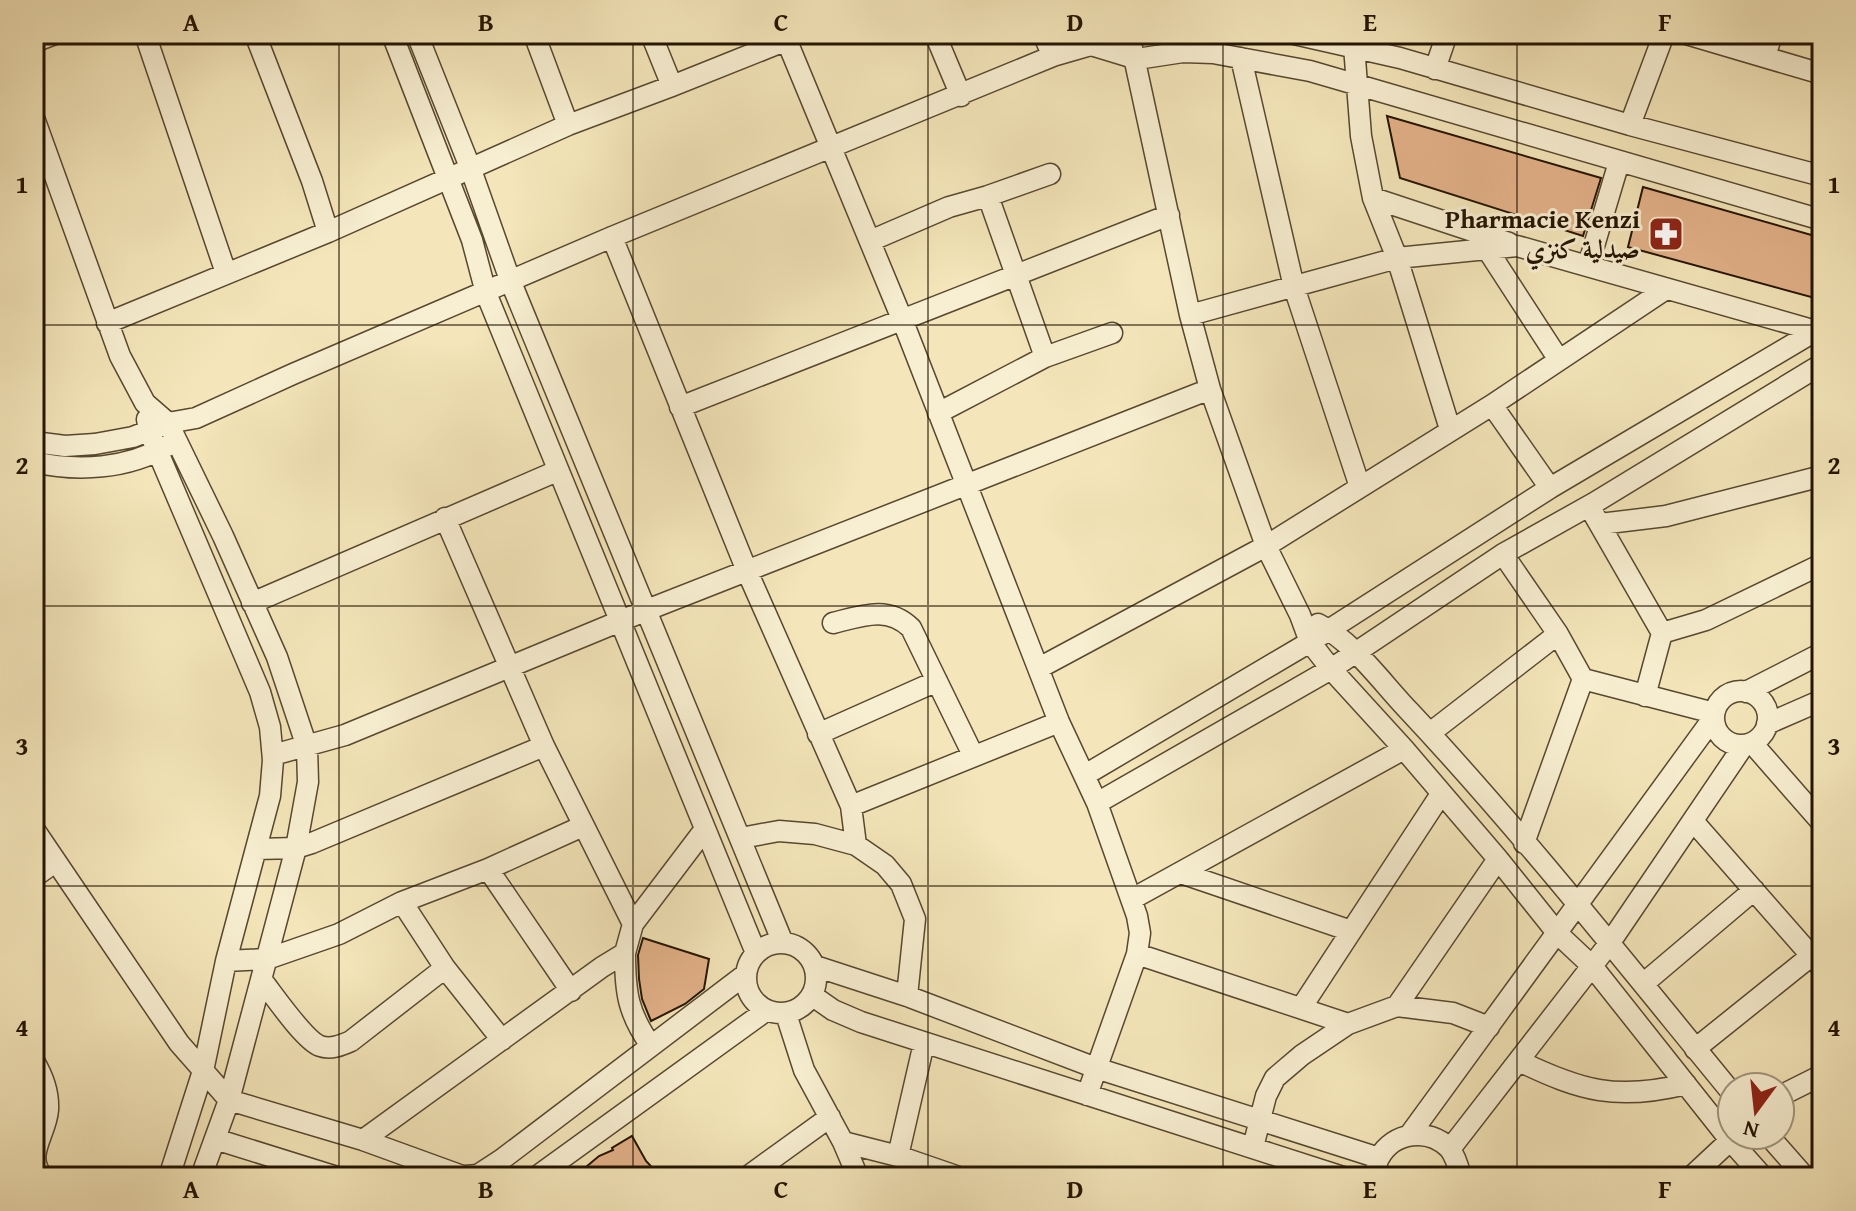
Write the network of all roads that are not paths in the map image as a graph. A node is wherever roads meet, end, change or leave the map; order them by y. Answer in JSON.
{"nodes":[{"id":1,"x":55,"y":34,"type":"edge"},
{"id":2,"x":145,"y":34,"type":"edge"},
{"id":3,"x":255,"y":34,"type":"edge"},
{"id":4,"x":392,"y":34,"type":"edge"},
{"id":5,"x":417,"y":34,"type":"edge"},
{"id":6,"x":534,"y":34,"type":"edge"},
{"id":7,"x":651,"y":34,"type":"edge"},
{"id":8,"x":935,"y":34,"type":"edge"},
{"id":9,"x":1043,"y":34,"type":"edge"},
{"id":10,"x":1112,"y":34,"type":"edge"},
{"id":11,"x":1129,"y":34,"type":"edge"},
{"id":12,"x":1302,"y":34,"type":"edge"},
{"id":13,"x":1447,"y":34,"type":"edge"},
{"id":14,"x":1664,"y":34,"type":"edge"},
{"id":15,"x":1686,"y":34,"type":"edge"},
{"id":16,"x":1772,"y":34,"type":"edge"},
{"id":17,"x":786,"y":37,"type":"edge"},
{"id":18,"x":1351,"y":40,"type":"edge"},
{"id":19,"x":34,"y":42,"type":"edge"},
{"id":20,"x":1091,"y":45,"type":"junction"},
{"id":21,"x":1053,"y":56,"type":"junction"},
{"id":22,"x":1765,"y":57,"type":"junction"},
{"id":23,"x":1241,"y":58,"type":"junction"},
{"id":24,"x":1137,"y":59,"type":"junction"},
{"id":25,"x":1435,"y":69,"type":"junction"},
{"id":26,"x":1310,"y":71,"type":"junction"},
{"id":27,"x":1822,"y":74,"type":"edge"},
{"id":28,"x":1356,"y":85,"type":"junction"},
{"id":29,"x":672,"y":86,"type":"junction"},
{"id":30,"x":961,"y":96,"type":"junction"},
{"id":31,"x":34,"y":118,"type":"edge"},
{"id":32,"x":568,"y":125,"type":"junction"},
{"id":33,"x":1630,"y":125,"type":"junction"},
{"id":34,"x":830,"y":148,"type":"junction"},
{"id":35,"x":1619,"y":162,"type":"junction"},
{"id":36,"x":470,"y":167,"type":"junction"},
{"id":37,"x":1050,"y":174,"type":"dead end"},
{"id":38,"x":1822,"y":176,"type":"edge"},
{"id":39,"x":447,"y":179,"type":"junction"},
{"id":40,"x":988,"y":196,"type":"junction"},
{"id":41,"x":1373,"y":198,"type":"junction"},
{"id":42,"x":1169,"y":215,"type":"junction"},
{"id":43,"x":1822,"y":220,"type":"edge"},
{"id":44,"x":328,"y":232,"type":"junction"},
{"id":45,"x":612,"y":237,"type":"junction"},
{"id":46,"x":870,"y":241,"type":"junction"},
{"id":47,"x":1517,"y":246,"type":"junction"},
{"id":48,"x":1487,"y":249,"type":"junction"},
{"id":49,"x":1397,"y":258,"type":"junction"},
{"id":50,"x":1588,"y":266,"type":"junction"},
{"id":51,"x":226,"y":273,"type":"junction"},
{"id":52,"x":1015,"y":275,"type":"junction"},
{"id":53,"x":510,"y":280,"type":"junction"},
{"id":54,"x":1294,"y":287,"type":"junction"},
{"id":55,"x":1666,"y":289,"type":"junction"},
{"id":56,"x":486,"y":293,"type":"junction"},
{"id":57,"x":1190,"y":315,"type":"junction"},
{"id":58,"x":902,"y":319,"type":"junction"},
{"id":59,"x":107,"y":323,"type":"junction"},
{"id":60,"x":1819,"y":329,"type":"edge"},
{"id":61,"x":1112,"y":333,"type":"dead end"},
{"id":62,"x":1045,"y":357,"type":"junction"},
{"id":63,"x":1559,"y":360,"type":"junction"},
{"id":64,"x":1822,"y":364,"type":"edge"},
{"id":65,"x":1210,"y":389,"type":"junction"},
{"id":66,"x":145,"y":403,"type":"junction"},
{"id":67,"x":1492,"y":405,"type":"junction"},
{"id":68,"x":680,"y":407,"type":"junction"},
{"id":69,"x":938,"y":413,"type":"junction"},
{"id":70,"x":1450,"y":429,"type":"junction"},
{"id":71,"x":149,"y":431,"type":"junction"},
{"id":72,"x":172,"y":432,"type":"junction"},
{"id":73,"x":36,"y":448,"type":"edge"},
{"id":74,"x":157,"y":452,"type":"junction"},
{"id":75,"x":557,"y":471,"type":"junction"},
{"id":76,"x":1820,"y":482,"type":"edge"},
{"id":77,"x":966,"y":487,"type":"junction"},
{"id":78,"x":1360,"y":487,"type":"junction"},
{"id":79,"x":1550,"y":488,"type":"junction"},
{"id":80,"x":1594,"y":515,"type":"junction"},
{"id":81,"x":445,"y":518,"type":"junction"},
{"id":82,"x":1266,"y":546,"type":"junction"},
{"id":83,"x":1503,"y":554,"type":"junction"},
{"id":84,"x":1822,"y":564,"type":"edge"},
{"id":85,"x":747,"y":571,"type":"junction"},
{"id":86,"x":252,"y":603,"type":"junction"},
{"id":87,"x":647,"y":610,"type":"junction"},
{"id":88,"x":1300,"y":615,"type":"junction"},
{"id":89,"x":621,"y":623,"type":"junction"},
{"id":90,"x":833,"y":623,"type":"dead end"},
{"id":91,"x":1329,"y":630,"type":"junction"},
{"id":92,"x":1662,"y":633,"type":"junction"},
{"id":93,"x":1558,"y":634,"type":"junction"},
{"id":94,"x":1310,"y":642,"type":"junction"},
{"id":95,"x":1822,"y":653,"type":"edge"},
{"id":96,"x":1355,"y":654,"type":"junction"},
{"id":97,"x":512,"y":668,"type":"junction"},
{"id":98,"x":1039,"y":668,"type":"junction"},
{"id":99,"x":1331,"y":669,"type":"junction"},
{"id":100,"x":1583,"y":679,"type":"junction"},
{"id":101,"x":937,"y":681,"type":"junction"},
{"id":102,"x":1746,"y":692,"type":"junction"},
{"id":103,"x":1645,"y":696,"type":"junction"},
{"id":104,"x":1822,"y":700,"type":"edge"},
{"id":105,"x":1714,"y":715,"type":"junction"},
{"id":106,"x":1059,"y":722,"type":"junction"},
{"id":107,"x":1767,"y":724,"type":"junction"},
{"id":108,"x":1430,"y":733,"type":"junction"},
{"id":109,"x":818,"y":734,"type":"junction"},
{"id":110,"x":1748,"y":744,"type":"junction"},
{"id":111,"x":544,"y":746,"type":"junction"},
{"id":112,"x":307,"y":747,"type":"junction"},
{"id":113,"x":1404,"y":749,"type":"junction"},
{"id":114,"x":273,"y":755,"type":"junction"},
{"id":115,"x":973,"y":755,"type":"junction"},
{"id":116,"x":1085,"y":775,"type":"junction"},
{"id":117,"x":1441,"y":794,"type":"junction"},
{"id":118,"x":1097,"y":803,"type":"junction"},
{"id":119,"x":851,"y":806,"type":"junction"},
{"id":120,"x":1693,"y":821,"type":"junction"},
{"id":121,"x":1822,"y":823,"type":"edge"},
{"id":122,"x":583,"y":826,"type":"junction"},
{"id":123,"x":34,"y":829,"type":"edge"},
{"id":124,"x":705,"y":829,"type":"junction"},
{"id":125,"x":741,"y":838,"type":"junction"},
{"id":126,"x":1524,"y":843,"type":"junction"},
{"id":127,"x":856,"y":845,"type":"junction"},
{"id":128,"x":296,"y":848,"type":"junction"},
{"id":129,"x":257,"y":849,"type":"junction"},
{"id":130,"x":1498,"y":859,"type":"junction"},
{"id":131,"x":55,"y":862,"type":"junction"},
{"id":132,"x":488,"y":869,"type":"junction"},
{"id":133,"x":1181,"y":873,"type":"junction"},
{"id":134,"x":34,"y":877,"type":"edge"},
{"id":135,"x":1754,"y":890,"type":"junction"},
{"id":136,"x":1132,"y":899,"type":"junction"},
{"id":137,"x":402,"y":902,"type":"junction"},
{"id":138,"x":1577,"y":906,"type":"junction"},
{"id":139,"x":633,"y":924,"type":"junction"},
{"id":140,"x":1351,"y":931,"type":"junction"},
{"id":141,"x":1558,"y":934,"type":"junction"},
{"id":142,"x":783,"y":943,"type":"junction"},
{"id":143,"x":1609,"y":944,"type":"junction"},
{"id":144,"x":625,"y":953,"type":"junction"},
{"id":145,"x":756,"y":953,"type":"junction"},
{"id":146,"x":1137,"y":954,"type":"junction"},
{"id":147,"x":267,"y":959,"type":"junction"},
{"id":148,"x":226,"y":961,"type":"junction"},
{"id":149,"x":1816,"y":962,"type":"edge"},
{"id":150,"x":815,"y":966,"type":"junction"},
{"id":151,"x":1592,"y":966,"type":"junction"},
{"id":152,"x":445,"y":968,"type":"junction"},
{"id":153,"x":746,"y":974,"type":"junction"},
{"id":154,"x":261,"y":979,"type":"junction"},
{"id":155,"x":1643,"y":984,"type":"junction"},
{"id":156,"x":571,"y":991,"type":"junction"},
{"id":157,"x":813,"y":996,"type":"junction"},
{"id":158,"x":907,"y":996,"type":"junction"},
{"id":159,"x":1397,"y":1006,"type":"junction"},
{"id":160,"x":1301,"y":1008,"type":"junction"},
{"id":161,"x":776,"y":1012,"type":"junction"},
{"id":162,"x":1348,"y":1024,"type":"junction"},
{"id":163,"x":1489,"y":1027,"type":"junction"},
{"id":164,"x":502,"y":1040,"type":"junction"},
{"id":165,"x":924,"y":1043,"type":"junction"},
{"id":166,"x":651,"y":1046,"type":"junction"},
{"id":167,"x":1695,"y":1049,"type":"junction"},
{"id":168,"x":34,"y":1061,"type":"edge"},
{"id":169,"x":1519,"y":1061,"type":"junction"},
{"id":170,"x":1096,"y":1068,"type":"junction"},
{"id":171,"x":203,"y":1071,"type":"junction"},
{"id":172,"x":1716,"y":1074,"type":"edge"},
{"id":173,"x":1822,"y":1075,"type":"edge"},
{"id":174,"x":1686,"y":1084,"type":"junction"},
{"id":175,"x":1796,"y":1088,"type":"edge"},
{"id":176,"x":1087,"y":1095,"type":"junction"},
{"id":177,"x":229,"y":1100,"type":"junction"},
{"id":178,"x":830,"y":1117,"type":"junction"},
{"id":179,"x":1716,"y":1118,"type":"edge"},
{"id":180,"x":1260,"y":1119,"type":"junction"},
{"id":181,"x":1411,"y":1133,"type":"junction"},
{"id":182,"x":215,"y":1139,"type":"junction"},
{"id":183,"x":363,"y":1140,"type":"junction"},
{"id":184,"x":843,"y":1142,"type":"junction"},
{"id":185,"x":1253,"y":1147,"type":"junction"},
{"id":186,"x":1450,"y":1149,"type":"junction"},
{"id":187,"x":1719,"y":1151,"type":"edge"},
{"id":188,"x":1743,"y":1151,"type":"edge"},
{"id":189,"x":1782,"y":1151,"type":"edge"},
{"id":190,"x":898,"y":1156,"type":"junction"},
{"id":191,"x":1377,"y":1168,"type":"edge"},
{"id":192,"x":465,"y":1176,"type":"edge"},
{"id":193,"x":43,"y":1177,"type":"edge"},
{"id":194,"x":169,"y":1177,"type":"edge"},
{"id":195,"x":201,"y":1177,"type":"edge"},
{"id":196,"x":337,"y":1177,"type":"edge"},
{"id":197,"x":536,"y":1177,"type":"edge"},
{"id":198,"x":747,"y":1177,"type":"edge"},
{"id":199,"x":858,"y":1177,"type":"edge"},
{"id":200,"x":959,"y":1177,"type":"edge"},
{"id":201,"x":1343,"y":1177,"type":"edge"},
{"id":202,"x":1463,"y":1177,"type":"edge"},
{"id":203,"x":1691,"y":1177,"type":"edge"},
{"id":204,"x":1763,"y":1177,"type":"edge"},
{"id":205,"x":1805,"y":1177,"type":"edge"}],
"edges":[{"from":1,"to":19,"type":"street"},
{"from":2,"to":51,"type":"street"},
{"from":3,"to":44,"type":"street"},
{"from":4,"to":39,"type":"street"},
{"from":5,"to":36,"type":"street"},
{"from":6,"to":32,"type":"street"},
{"from":7,"to":29,"type":"street"},
{"from":8,"to":30,"type":"street"},
{"from":9,"to":21,"type":"street"},
{"from":10,"to":20,"type":"street"},
{"from":11,"to":24,"type":"street"},
{"from":12,"to":18,"type":"street"},
{"from":12,"to":26,"type":"street"},
{"from":13,"to":25,"type":"street"},
{"from":14,"to":33,"type":"street"},
{"from":15,"to":22,"type":"street"},
{"from":16,"to":22,"type":"street"},
{"from":17,"to":29,"type":"street"},
{"from":17,"to":34,"type":"street"},
{"from":18,"to":25,"type":"street"},
{"from":18,"to":28,"type":"street"},
{"from":20,"to":21,"type":"street"},
{"from":20,"to":24,"type":"street"},
{"from":21,"to":30,"type":"street"},
{"from":22,"to":27,"type":"street"},
{"from":23,"to":24,"type":"street"},
{"from":23,"to":26,"type":"street"},
{"from":23,"to":54,"type":"street"},
{"from":24,"to":42,"type":"street"},
{"from":25,"to":33,"type":"street"},
{"from":26,"to":28,"type":"street"},
{"from":28,"to":35,"type":"street"},
{"from":28,"to":41,"type":"street"},
{"from":29,"to":32,"type":"street"},
{"from":30,"to":34,"type":"street"},
{"from":31,"to":59,"type":"street"},
{"from":32,"to":36,"type":"street"},
{"from":33,"to":38,"type":"street"},
{"from":34,"to":45,"type":"street"},
{"from":34,"to":46,"type":"street"},
{"from":35,"to":43,"type":"street"},
{"from":35,"to":50,"type":"street"},
{"from":36,"to":39,"type":"street"},
{"from":36,"to":53,"type":"street"},
{"from":37,"to":40,"type":"street"},
{"from":39,"to":44,"type":"street"},
{"from":39,"to":56,"type":"street"},
{"from":40,"to":46,"type":"street"},
{"from":40,"to":52,"type":"street"},
{"from":41,"to":47,"type":"street"},
{"from":41,"to":49,"type":"street"},
{"from":42,"to":52,"type":"street"},
{"from":42,"to":57,"type":"street"},
{"from":44,"to":51,"type":"street"},
{"from":45,"to":53,"type":"street"},
{"from":45,"to":68,"type":"street"},
{"from":46,"to":58,"type":"street"},
{"from":47,"to":48,"type":"street"},
{"from":47,"to":50,"type":"street"},
{"from":48,"to":49,"type":"street"},
{"from":48,"to":63,"type":"street"},
{"from":49,"to":54,"type":"street"},
{"from":49,"to":70,"type":"street"},
{"from":50,"to":55,"type":"street"},
{"from":51,"to":59,"type":"street"},
{"from":52,"to":58,"type":"street"},
{"from":52,"to":62,"type":"street"},
{"from":53,"to":56,"type":"street"},
{"from":53,"to":87,"type":"street"},
{"from":54,"to":57,"type":"street"},
{"from":54,"to":78,"type":"street"},
{"from":55,"to":60,"type":"street"},
{"from":55,"to":63,"type":"street"},
{"from":56,"to":72,"type":"street"},
{"from":56,"to":75,"type":"street"},
{"from":57,"to":65,"type":"street"},
{"from":58,"to":68,"type":"street"},
{"from":58,"to":69,"type":"street"},
{"from":59,"to":66,"type":"street"},
{"from":60,"to":79,"type":"street"},
{"from":61,"to":62,"type":"street"},
{"from":62,"to":69,"type":"street"},
{"from":63,"to":67,"type":"street"},
{"from":64,"to":80,"type":"street"},
{"from":65,"to":77,"type":"street"},
{"from":65,"to":82,"type":"street"},
{"from":66,"to":71,"type":"street"},
{"from":66,"to":72,"type":"street"},
{"from":67,"to":70,"type":"street"},
{"from":67,"to":79,"type":"street"},
{"from":68,"to":85,"type":"street"},
{"from":69,"to":77,"type":"street"},
{"from":70,"to":78,"type":"street"},
{"from":71,"to":72,"type":"street"},
{"from":71,"to":73,"type":"street"},
{"from":71,"to":74,"type":"street"},
{"from":72,"to":74,"type":"street"},
{"from":72,"to":86,"type":"street"},
{"from":73,"to":74,"type":"street"},
{"from":74,"to":114,"type":"street"},
{"from":75,"to":81,"type":"street"},
{"from":75,"to":89,"type":"street"},
{"from":76,"to":80,"type":"street"},
{"from":77,"to":85,"type":"street"},
{"from":77,"to":98,"type":"street"},
{"from":78,"to":82,"type":"street"},
{"from":79,"to":91,"type":"street"},
{"from":80,"to":83,"type":"street"},
{"from":80,"to":92,"type":"street"},
{"from":81,"to":86,"type":"street"},
{"from":81,"to":97,"type":"street"},
{"from":82,"to":88,"type":"street"},
{"from":82,"to":98,"type":"street"},
{"from":83,"to":93,"type":"street"},
{"from":83,"to":96,"type":"street"},
{"from":84,"to":92,"type":"street"},
{"from":85,"to":87,"type":"street"},
{"from":85,"to":109,"type":"street"},
{"from":86,"to":112,"type":"street"},
{"from":87,"to":89,"type":"street"},
{"from":87,"to":125,"type":"street"},
{"from":88,"to":91,"type":"street"},
{"from":88,"to":94,"type":"street"},
{"from":89,"to":97,"type":"street"},
{"from":89,"to":124,"type":"street"},
{"from":90,"to":101,"type":"street"},
{"from":91,"to":94,"type":"street"},
{"from":91,"to":96,"type":"street"},
{"from":92,"to":103,"type":"street"},
{"from":93,"to":100,"type":"street"},
{"from":93,"to":108,"type":"street"},
{"from":94,"to":99,"type":"street"},
{"from":94,"to":116,"type":"street"},
{"from":95,"to":102,"type":"street"},
{"from":96,"to":99,"type":"street"},
{"from":96,"to":108,"type":"street"},
{"from":97,"to":111,"type":"street"},
{"from":97,"to":112,"type":"street"},
{"from":98,"to":106,"type":"street"},
{"from":99,"to":113,"type":"street"},
{"from":99,"to":118,"type":"street"},
{"from":100,"to":103,"type":"street"},
{"from":100,"to":126,"type":"street"},
{"from":101,"to":109,"type":"street"},
{"from":101,"to":115,"type":"street"},
{"from":102,"to":105,"type":"street"},
{"from":102,"to":107,"type":"street"},
{"from":103,"to":105,"type":"street"},
{"from":104,"to":107,"type":"street"},
{"from":105,"to":110,"type":"street"},
{"from":105,"to":138,"type":"street"},
{"from":106,"to":115,"type":"street"},
{"from":106,"to":116,"type":"street"},
{"from":107,"to":110,"type":"street"},
{"from":108,"to":126,"type":"street"},
{"from":109,"to":119,"type":"street"},
{"from":110,"to":120,"type":"street"},
{"from":110,"to":121,"type":"street"},
{"from":111,"to":122,"type":"street"},
{"from":111,"to":128,"type":"street"},
{"from":112,"to":114,"type":"street"},
{"from":112,"to":128,"type":"street"},
{"from":113,"to":117,"type":"street"},
{"from":113,"to":133,"type":"street"},
{"from":114,"to":129,"type":"street"},
{"from":115,"to":119,"type":"street"},
{"from":116,"to":118,"type":"street"},
{"from":117,"to":130,"type":"street"},
{"from":117,"to":140,"type":"street"},
{"from":118,"to":136,"type":"street"},
{"from":119,"to":127,"type":"street"},
{"from":120,"to":135,"type":"street"},
{"from":120,"to":143,"type":"street"},
{"from":122,"to":132,"type":"street"},
{"from":122,"to":139,"type":"street"},
{"from":123,"to":131,"type":"street"},
{"from":124,"to":139,"type":"street"},
{"from":124,"to":145,"type":"street"},
{"from":125,"to":127,"type":"street"},
{"from":125,"to":142,"type":"street"},
{"from":126,"to":138,"type":"street"},
{"from":127,"to":158,"type":"street"},
{"from":128,"to":129,"type":"street"},
{"from":128,"to":147,"type":"street"},
{"from":129,"to":148,"type":"street"},
{"from":130,"to":141,"type":"street"},
{"from":130,"to":159,"type":"street"},
{"from":131,"to":134,"type":"street"},
{"from":131,"to":171,"type":"street"},
{"from":132,"to":137,"type":"street"},
{"from":132,"to":156,"type":"street"},
{"from":133,"to":136,"type":"street"},
{"from":133,"to":140,"type":"street"},
{"from":135,"to":149,"type":"street"},
{"from":135,"to":155,"type":"street"},
{"from":136,"to":146,"type":"street"},
{"from":137,"to":147,"type":"street"},
{"from":137,"to":152,"type":"street"},
{"from":138,"to":141,"type":"street"},
{"from":138,"to":143,"type":"street"},
{"from":139,"to":144,"type":"street"},
{"from":140,"to":160,"type":"street"},
{"from":141,"to":151,"type":"street"},
{"from":141,"to":163,"type":"street"},
{"from":142,"to":145,"type":"street"},
{"from":142,"to":150,"type":"street"},
{"from":143,"to":151,"type":"street"},
{"from":143,"to":155,"type":"street"},
{"from":144,"to":156,"type":"street"},
{"from":144,"to":166,"type":"street"},
{"from":145,"to":153,"type":"street"},
{"from":146,"to":160,"type":"street"},
{"from":146,"to":170,"type":"street"},
{"from":147,"to":148,"type":"street"},
{"from":147,"to":154,"type":"street"},
{"from":148,"to":171,"type":"street"},
{"from":149,"to":167,"type":"street"},
{"from":150,"to":157,"type":"street"},
{"from":150,"to":158,"type":"street"},
{"from":151,"to":169,"type":"street"},
{"from":151,"to":174,"type":"street"},
{"from":152,"to":154,"type":"street"},
{"from":152,"to":164,"type":"street"},
{"from":153,"to":161,"type":"street"},
{"from":153,"to":166,"type":"street"},
{"from":154,"to":177,"type":"street"},
{"from":155,"to":167,"type":"street"},
{"from":156,"to":164,"type":"street"},
{"from":157,"to":161,"type":"street"},
{"from":157,"to":165,"type":"street"},
{"from":158,"to":170,"type":"street"},
{"from":159,"to":162,"type":"street"},
{"from":159,"to":163,"type":"street"},
{"from":160,"to":162,"type":"street"},
{"from":161,"to":178,"type":"street"},
{"from":161,"to":197,"type":"street"},
{"from":162,"to":180,"type":"street"},
{"from":163,"to":181,"type":"street"},
{"from":164,"to":183,"type":"street"},
{"from":165,"to":176,"type":"street"},
{"from":165,"to":190,"type":"street"},
{"from":166,"to":192,"type":"street"},
{"from":167,"to":172,"type":"street"},
{"from":168,"to":193,"type":"street"},
{"from":169,"to":174,"type":"street"},
{"from":169,"to":186,"type":"street"},
{"from":170,"to":176,"type":"street"},
{"from":170,"to":180,"type":"street"},
{"from":171,"to":177,"type":"street"},
{"from":171,"to":194,"type":"street"},
{"from":173,"to":175,"type":"street"},
{"from":174,"to":179,"type":"street"},
{"from":176,"to":185,"type":"street"},
{"from":177,"to":182,"type":"street"},
{"from":177,"to":183,"type":"street"},
{"from":178,"to":184,"type":"street"},
{"from":178,"to":198,"type":"street"},
{"from":180,"to":185,"type":"street"},
{"from":180,"to":191,"type":"street"},
{"from":181,"to":186,"type":"street"},
{"from":181,"to":191,"type":"street"},
{"from":182,"to":195,"type":"street"},
{"from":182,"to":196,"type":"street"},
{"from":183,"to":192,"type":"street"},
{"from":184,"to":190,"type":"street"},
{"from":184,"to":199,"type":"street"},
{"from":185,"to":201,"type":"street"},
{"from":186,"to":202,"type":"street"},
{"from":187,"to":203,"type":"street"},
{"from":188,"to":204,"type":"street"},
{"from":189,"to":205,"type":"street"},
{"from":190,"to":200,"type":"street"}]}
